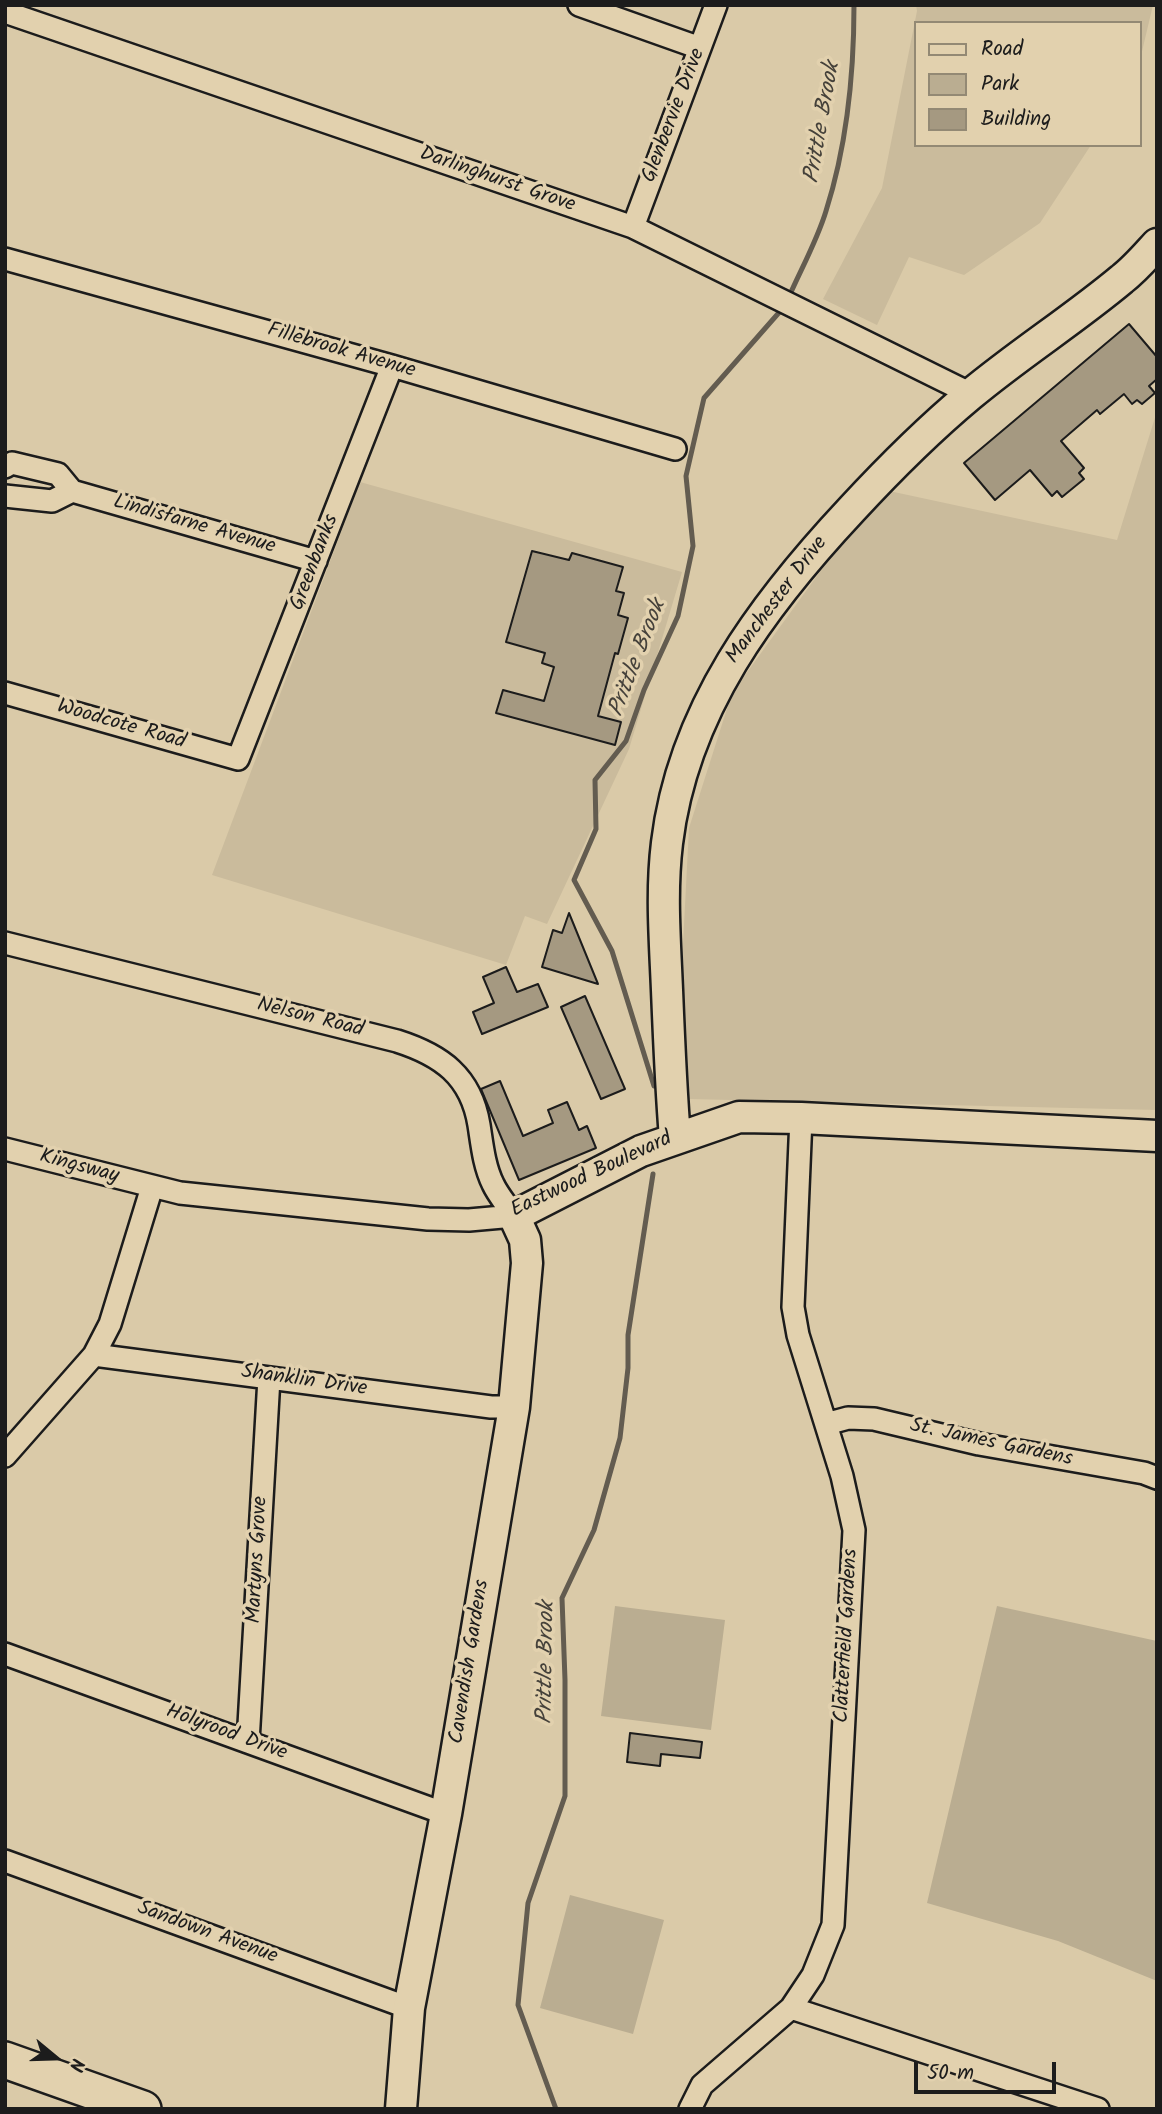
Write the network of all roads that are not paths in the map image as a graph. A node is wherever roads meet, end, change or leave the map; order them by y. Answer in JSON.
{"nodes":[{"id":1,"x":579,"y":5,"type":"edge"},
{"id":2,"x":716,"y":5,"type":"edge"},
{"id":3,"x":5,"y":12,"type":"edge"},
{"id":4,"x":700,"y":48,"type":"junction"},
{"id":5,"x":633,"y":227,"type":"junction"},
{"id":6,"x":1157,"y":244,"type":"edge"},
{"id":7,"x":5,"y":259,"type":"edge"},
{"id":8,"x":392,"y":366,"type":"junction"},
{"id":9,"x":971,"y":394,"type":"junction"},
{"id":10,"x":675,"y":449,"type":"dead end"},
{"id":11,"x":5,"y":467,"type":"edge"},
{"id":12,"x":72,"y":491,"type":"junction"},
{"id":13,"x":5,"y":496,"type":"edge"},
{"id":14,"x":316,"y":561,"type":"junction"},
{"id":15,"x":5,"y":693,"type":"edge"},
{"id":16,"x":238,"y":759,"type":"joint"},
{"id":17,"x":5,"y":943,"type":"edge"},
{"id":18,"x":801,"y":1118,"type":"junction"},
{"id":19,"x":1157,"y":1136,"type":"edge"},
{"id":20,"x":674,"y":1138,"type":"junction"},
{"id":21,"x":5,"y":1149,"type":"edge"},
{"id":22,"x":152,"y":1187,"type":"junction"},
{"id":23,"x":514,"y":1216,"type":"junction"},
{"id":24,"x":94,"y":1354,"type":"junction"},
{"id":25,"x":269,"y":1378,"type":"junction"},
{"id":26,"x":514,"y":1407,"type":"junction"},
{"id":27,"x":826,"y":1424,"type":"junction"},
{"id":28,"x":5,"y":1455,"type":"edge"},
{"id":29,"x":1157,"y":1478,"type":"edge"},
{"id":30,"x":5,"y":1654,"type":"edge"},
{"id":31,"x":248,"y":1742,"type":"junction"},
{"id":32,"x":446,"y":1814,"type":"junction"},
{"id":33,"x":5,"y":1861,"type":"edge"},
{"id":34,"x":409,"y":2008,"type":"junction"},
{"id":35,"x":791,"y":2008,"type":"junction"},
{"id":36,"x":5,"y":2060,"type":"edge"},
{"id":37,"x":143,"y":2109,"type":"edge"},
{"id":38,"x":401,"y":2109,"type":"edge"},
{"id":39,"x":690,"y":2109,"type":"edge"},
{"id":40,"x":1097,"y":2109,"type":"edge"}],
"edges":[{"from":1,"to":4,"type":"street"},
{"from":2,"to":4,"type":"street","name":"Glenbervie Drive"},
{"from":3,"to":5,"type":"street","name":"Darlinghurst Grove"},
{"from":4,"to":5,"type":"street","name":"Glenbervie Drive"},
{"from":5,"to":9,"type":"street","name":"Darlinghurst Grove"},
{"from":6,"to":9,"type":"street","name":"Manchester Drive"},
{"from":7,"to":8,"type":"street","name":"Fillebrook Avenue"},
{"from":8,"to":10,"type":"street","name":"Fillebrook Avenue"},
{"from":8,"to":14,"type":"street","name":"Greenbanks"},
{"from":9,"to":20,"type":"street","name":"Manchester Drive"},
{"from":11,"to":12,"type":"street","name":"Lindisfarne Avenue"},
{"from":12,"to":13,"type":"street"},
{"from":12,"to":14,"type":"street","name":"Lindisfarne Avenue"},
{"from":14,"to":16,"type":"street","name":"Greenbanks"},
{"from":15,"to":16,"type":"street","name":"Woodcote Road"},
{"from":17,"to":23,"type":"street","name":"Nelson Road"},
{"from":18,"to":19,"type":"street","name":"Eastwood Boulevard"},
{"from":18,"to":20,"type":"street","name":"Eastwood Boulevard"},
{"from":18,"to":27,"type":"street","name":"Clatterfield Gardens"},
{"from":20,"to":23,"type":"street","name":"Eastwood Boulevard"},
{"from":21,"to":22,"type":"street","name":"Kingsway"},
{"from":22,"to":23,"type":"street","name":"Eastwood Boulevard"},
{"from":22,"to":24,"type":"street"},
{"from":23,"to":26,"type":"street","name":"Cavendish Gardens"},
{"from":24,"to":25,"type":"street","name":"Shanklin Drive"},
{"from":24,"to":28,"type":"street"},
{"from":25,"to":26,"type":"street","name":"Shanklin Drive"},
{"from":25,"to":31,"type":"street","name":"Martyns Grove"},
{"from":26,"to":32,"type":"street","name":"Cavendish Gardens"},
{"from":27,"to":29,"type":"street","name":"St. James Gardens"},
{"from":27,"to":35,"type":"street","name":"Clatterfield Gardens"},
{"from":30,"to":31,"type":"street","name":"Holyrood Drive"},
{"from":31,"to":32,"type":"street","name":"Holyrood Drive"},
{"from":32,"to":34,"type":"street","name":"Cavendish Gardens"},
{"from":33,"to":34,"type":"street","name":"Sandown Avenue"},
{"from":34,"to":38,"type":"street","name":"Cavendish Gardens"},
{"from":35,"to":39,"type":"street","name":"Clatterfield Gardens"},
{"from":35,"to":40,"type":"street"},
{"from":36,"to":37,"type":"main road"}]}
